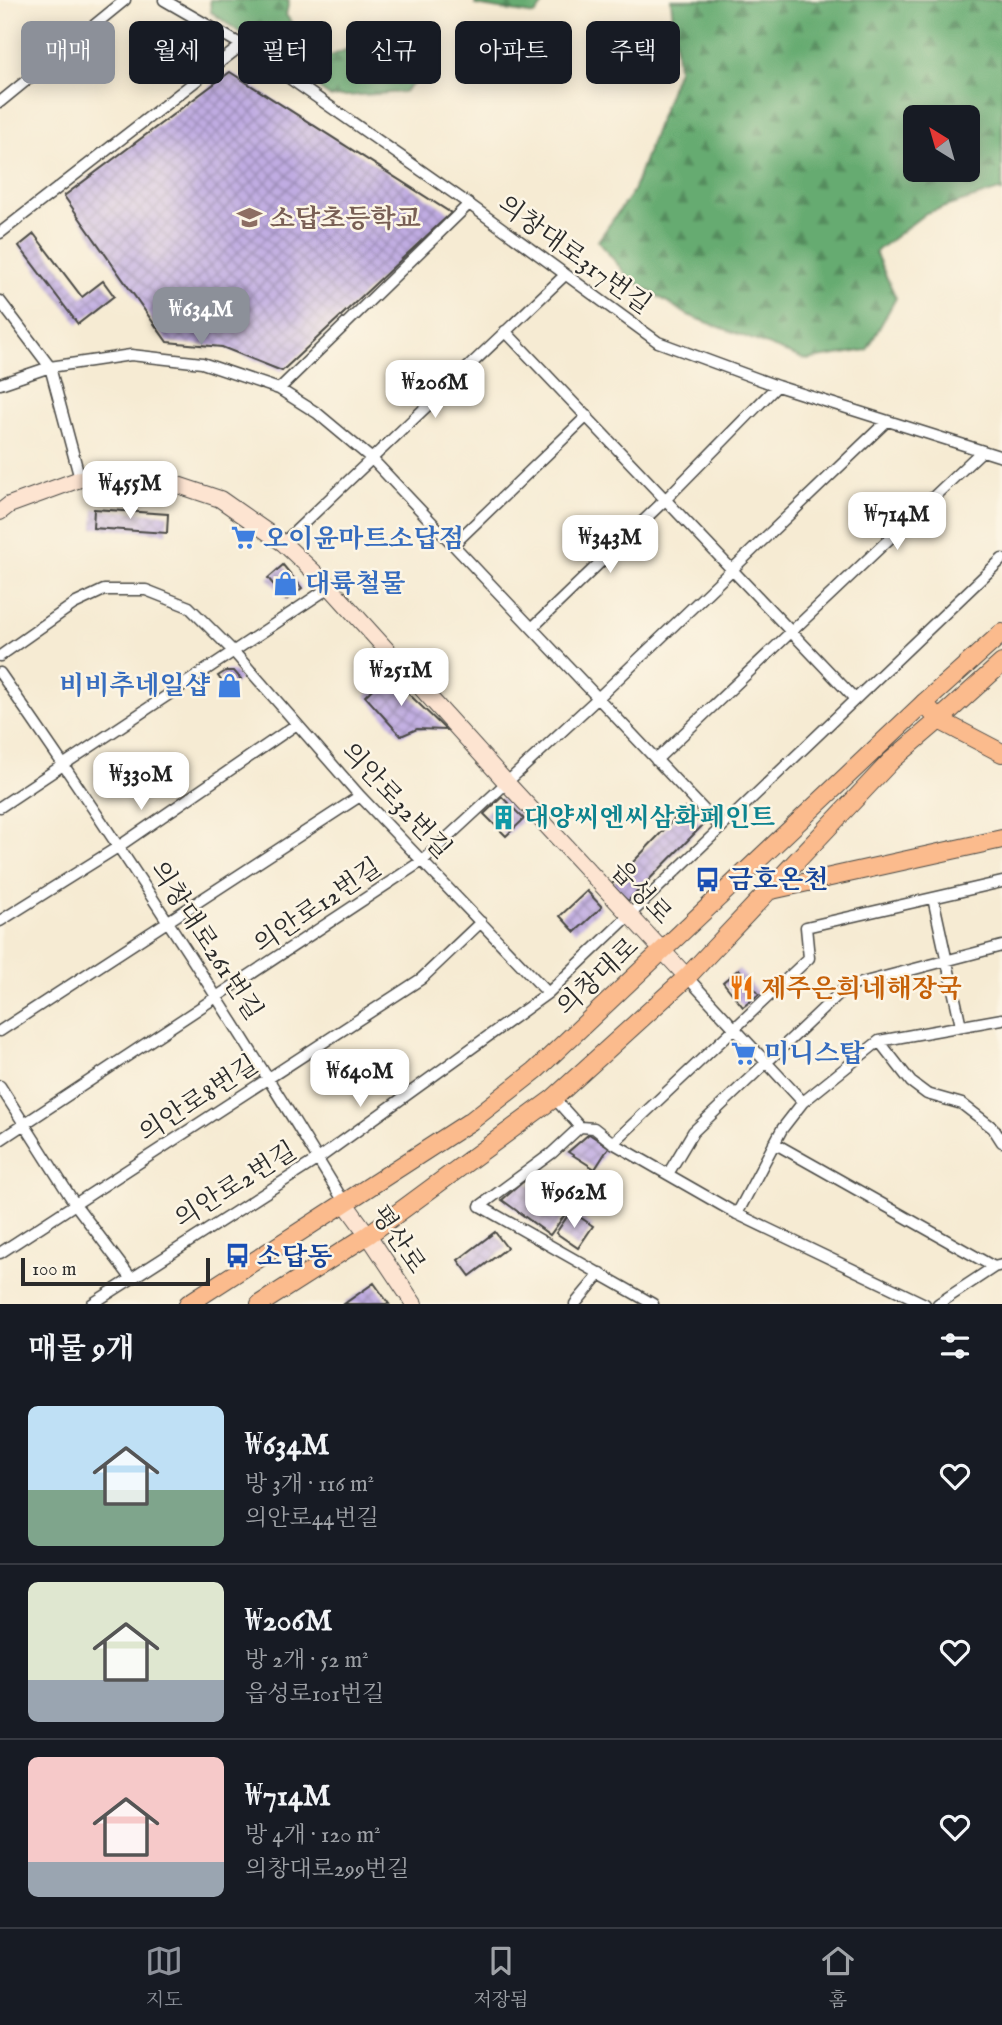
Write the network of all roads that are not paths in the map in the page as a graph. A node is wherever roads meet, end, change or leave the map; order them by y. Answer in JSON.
{"nodes":[{"id":1,"x":125,"y":0,"type":"edge"},
{"id":2,"x":164,"y":0,"type":"edge"},
{"id":3,"x":238,"y":43,"type":"edge"},
{"id":4,"x":238,"y":48,"type":"edge"},
{"id":5,"x":298,"y":84,"type":"edge"},
{"id":6,"x":0,"y":102,"type":"edge"},
{"id":7,"x":469,"y":204,"type":"junction"},
{"id":8,"x":0,"y":233,"type":"edge"},
{"id":9,"x":565,"y":275,"type":"junction"},
{"id":10,"x":0,"y":301,"type":"edge"},
{"id":11,"x":505,"y":331,"type":"junction"},
{"id":12,"x":50,"y":367,"type":"junction"},
{"id":13,"x":0,"y":384,"type":"edge"},
{"id":14,"x":777,"y":386,"type":"junction"},
{"id":15,"x":279,"y":389,"type":"junction"},
{"id":16,"x":587,"y":416,"type":"junction"},
{"id":17,"x":887,"y":421,"type":"junction"},
{"id":18,"x":982,"y":451,"type":"junction"},
{"id":19,"x":1002,"y":457,"type":"edge"},
{"id":20,"x":372,"y":459,"type":"junction"},
{"id":21,"x":80,"y":479,"type":"junction"},
{"id":22,"x":666,"y":499,"type":"junction"},
{"id":23,"x":0,"y":512,"type":"edge"},
{"id":24,"x":283,"y":543,"type":"junction"},
{"id":25,"x":453,"y":545,"type":"junction"},
{"id":26,"x":1002,"y":559,"type":"edge"},
{"id":27,"x":731,"y":568,"type":"junction"},
{"id":28,"x":330,"y":587,"type":"junction"},
{"id":29,"x":532,"y":628,"type":"junction"},
{"id":30,"x":791,"y":631,"type":"junction"},
{"id":31,"x":1002,"y":633,"type":"edge"},
{"id":32,"x":234,"y":652,"type":"junction"},
{"id":33,"x":0,"y":656,"type":"edge"},
{"id":34,"x":1002,"y":663,"type":"edge"},
{"id":35,"x":0,"y":673,"type":"edge"},
{"id":36,"x":598,"y":698,"type":"junction"},
{"id":37,"x":855,"y":698,"type":"junction"},
{"id":38,"x":924,"y":704,"type":"junction"},
{"id":39,"x":939,"y":720,"type":"junction"},
{"id":40,"x":297,"y":724,"type":"junction"},
{"id":41,"x":1002,"y":753,"type":"edge"},
{"id":42,"x":656,"y":760,"type":"junction"},
{"id":43,"x":64,"y":764,"type":"junction"},
{"id":44,"x":506,"y":782,"type":"junction"},
{"id":45,"x":360,"y":796,"type":"junction"},
{"id":46,"x":0,"y":807,"type":"edge"},
{"id":47,"x":720,"y":827,"type":"junction"},
{"id":48,"x":1002,"y":839,"type":"edge"},
{"id":49,"x":118,"y":847,"type":"junction"},
{"id":50,"x":422,"y":861,"type":"junction"},
{"id":51,"x":1002,"y":882,"type":"edge"},
{"id":52,"x":767,"y":891,"type":"junction"},
{"id":53,"x":933,"y":898,"type":"junction"},
{"id":54,"x":629,"y":915,"type":"junction"},
{"id":55,"x":0,"y":921,"type":"edge"},
{"id":56,"x":169,"y":922,"type":"junction"},
{"id":57,"x":481,"y":922,"type":"junction"},
{"id":58,"x":1002,"y":946,"type":"edge"},
{"id":59,"x":663,"y":950,"type":"junction"},
{"id":60,"x":946,"y":959,"type":"junction"},
{"id":61,"x":687,"y":977,"type":"junction"},
{"id":62,"x":548,"y":993,"type":"junction"},
{"id":63,"x":219,"y":998,"type":"junction"},
{"id":64,"x":1002,"y":1019,"type":"edge"},
{"id":65,"x":961,"y":1026,"type":"junction"},
{"id":66,"x":735,"y":1029,"type":"junction"},
{"id":67,"x":0,"y":1031,"type":"edge"},
{"id":68,"x":878,"y":1041,"type":"junction"},
{"id":69,"x":766,"y":1062,"type":"junction"},
{"id":70,"x":269,"y":1079,"type":"junction"},
{"id":71,"x":0,"y":1086,"type":"edge"},
{"id":72,"x":554,"y":1098,"type":"junction"},
{"id":73,"x":803,"y":1102,"type":"junction"},
{"id":74,"x":25,"y":1123,"type":"junction"},
{"id":75,"x":997,"y":1125,"type":"edge"},
{"id":76,"x":580,"y":1127,"type":"junction"},
{"id":77,"x":0,"y":1140,"type":"edge"},
{"id":78,"x":1002,"y":1142,"type":"edge"},
{"id":79,"x":613,"y":1143,"type":"junction"},
{"id":80,"x":775,"y":1143,"type":"junction"},
{"id":81,"x":318,"y":1159,"type":"junction"},
{"id":82,"x":668,"y":1174,"type":"junction"},
{"id":83,"x":344,"y":1202,"type":"junction"},
{"id":84,"x":75,"y":1204,"type":"junction"},
{"id":85,"x":737,"y":1214,"type":"junction"},
{"id":86,"x":368,"y":1235,"type":"junction"},
{"id":87,"x":0,"y":1254,"type":"edge"},
{"id":88,"x":998,"y":1266,"type":"edge"},
{"id":89,"x":601,"y":1273,"type":"junction"},
{"id":90,"x":131,"y":1278,"type":"junction"},
{"id":91,"x":92,"y":1304,"type":"edge"},
{"id":92,"x":188,"y":1304,"type":"edge"},
{"id":93,"x":260,"y":1304,"type":"edge"},
{"id":94,"x":414,"y":1304,"type":"edge"},
{"id":95,"x":575,"y":1304,"type":"edge"},
{"id":96,"x":653,"y":1304,"type":"edge"},
{"id":97,"x":925,"y":1304,"type":"edge"},
{"id":98,"x":938,"y":1304,"type":"edge"}],
"edges":[{"from":1,"to":6,"type":"street"},
{"from":2,"to":3,"type":"street","name":"의창대로317번길"},
{"from":4,"to":8,"type":"street"},
{"from":5,"to":7,"type":"street","name":"의창대로317번길"},
{"from":7,"to":9,"type":"street","name":"의창대로317번길"},
{"from":7,"to":15,"type":"street"},
{"from":9,"to":11,"type":"street"},
{"from":9,"to":14,"type":"street","name":"의창대로317번길"},
{"from":10,"to":12,"type":"street"},
{"from":11,"to":16,"type":"street"},
{"from":11,"to":20,"type":"street"},
{"from":12,"to":13,"type":"street"},
{"from":12,"to":15,"type":"street"},
{"from":12,"to":21,"type":"street"},
{"from":14,"to":17,"type":"street","name":"의창대로317번길"},
{"from":14,"to":22,"type":"street"},
{"from":15,"to":20,"type":"street"},
{"from":16,"to":22,"type":"street"},
{"from":16,"to":25,"type":"street"},
{"from":17,"to":18,"type":"street","name":"의창대로317번길"},
{"from":17,"to":27,"type":"street","name":"의안로12번길"},
{"from":18,"to":19,"type":"street","name":"의창대로317번길"},
{"from":18,"to":30,"type":"street"},
{"from":20,"to":24,"type":"street"},
{"from":20,"to":25,"type":"street"},
{"from":21,"to":23,"type":"main road","name":"읍성로"},
{"from":21,"to":24,"type":"main road","name":"읍성로"},
{"from":22,"to":27,"type":"street"},
{"from":22,"to":29,"type":"street"},
{"from":24,"to":28,"type":"main road","name":"읍성로"},
{"from":25,"to":29,"type":"street"},
{"from":26,"to":37,"type":"street","name":"의안로2번길"},
{"from":27,"to":30,"type":"street"},
{"from":27,"to":36,"type":"street","name":"의안로12번길"},
{"from":28,"to":32,"type":"street"},
{"from":28,"to":44,"type":"main road","name":"읍성로"},
{"from":29,"to":36,"type":"street"},
{"from":30,"to":37,"type":"street"},
{"from":30,"to":42,"type":"street"},
{"from":31,"to":38,"type":"main road","name":"의창대로"},
{"from":32,"to":33,"type":"street","name":"의안로32번길"},
{"from":32,"to":40,"type":"street","name":"의안로32번길"},
{"from":32,"to":43,"type":"street"},
{"from":34,"to":39,"type":"main road"},
{"from":35,"to":43,"type":"street","name":"의창대로261번길"},
{"from":36,"to":42,"type":"street"},
{"from":36,"to":44,"type":"street","name":"의안로12번길"},
{"from":37,"to":47,"type":"street","name":"의안로2번길"},
{"from":38,"to":39,"type":"main road"},
{"from":38,"to":59,"type":"main road","name":"의창대로"},
{"from":39,"to":41,"type":"main road"},
{"from":39,"to":52,"type":"main road"},
{"from":40,"to":45,"type":"street","name":"의안로32번길"},
{"from":40,"to":49,"type":"street"},
{"from":42,"to":47,"type":"street"},
{"from":43,"to":46,"type":"street"},
{"from":43,"to":49,"type":"street","name":"의창대로261번길"},
{"from":44,"to":50,"type":"street","name":"의안로12번길"},
{"from":44,"to":54,"type":"main road","name":"읍성로"},
{"from":45,"to":50,"type":"street","name":"의안로32번길"},
{"from":45,"to":56,"type":"street"},
{"from":47,"to":54,"type":"street","name":"의안로2번길"},
{"from":48,"to":52,"type":"main road"},
{"from":49,"to":55,"type":"street"},
{"from":49,"to":56,"type":"street","name":"의창대로261번길"},
{"from":50,"to":57,"type":"street","name":"의안로32번길"},
{"from":50,"to":63,"type":"street","name":"의안로12번길"},
{"from":51,"to":53,"type":"street"},
{"from":52,"to":61,"type":"main road"},
{"from":53,"to":60,"type":"street"},
{"from":53,"to":66,"type":"street"},
{"from":54,"to":59,"type":"main road","name":"읍성로"},
{"from":54,"to":62,"type":"street","name":"의안로2번길"},
{"from":56,"to":63,"type":"street","name":"의창대로261번길"},
{"from":56,"to":67,"type":"street"},
{"from":57,"to":62,"type":"street","name":"의안로32번길"},
{"from":57,"to":70,"type":"street","name":"의안로8번길"},
{"from":58,"to":60,"type":"street"},
{"from":59,"to":61,"type":"main road","name":"읍성로"},
{"from":59,"to":83,"type":"main road","name":"의창대로"},
{"from":60,"to":65,"type":"street"},
{"from":60,"to":69,"type":"street"},
{"from":61,"to":66,"type":"street"},
{"from":61,"to":72,"type":"main road"},
{"from":62,"to":81,"type":"street","name":"의안로2번길"},
{"from":63,"to":70,"type":"street","name":"의창대로261번길"},
{"from":63,"to":74,"type":"street","name":"의안로12번길"},
{"from":64,"to":65,"type":"street"},
{"from":65,"to":68,"type":"street"},
{"from":66,"to":69,"type":"street"},
{"from":66,"to":79,"type":"street"},
{"from":68,"to":73,"type":"street"},
{"from":68,"to":75,"type":"street"},
{"from":69,"to":73,"type":"street"},
{"from":69,"to":82,"type":"street"},
{"from":70,"to":81,"type":"street","name":"의창대로261번길"},
{"from":70,"to":84,"type":"street","name":"의안로8번길"},
{"from":71,"to":74,"type":"street"},
{"from":72,"to":76,"type":"street"},
{"from":72,"to":86,"type":"main road"},
{"from":73,"to":80,"type":"street"},
{"from":74,"to":77,"type":"street","name":"의안로12번길"},
{"from":74,"to":84,"type":"street"},
{"from":75,"to":78,"type":"street"},
{"from":76,"to":79,"type":"street"},
{"from":76,"to":89,"type":"street"},
{"from":79,"to":82,"type":"street"},
{"from":80,"to":85,"type":"street"},
{"from":80,"to":88,"type":"street"},
{"from":81,"to":83,"type":"street","name":"의창대로261번길"},
{"from":81,"to":90,"type":"street","name":"의안로2번길"},
{"from":82,"to":85,"type":"street"},
{"from":83,"to":86,"type":"main road","name":"평산로"},
{"from":83,"to":92,"type":"main road","name":"의창대로"},
{"from":84,"to":87,"type":"street","name":"의안로8번길"},
{"from":84,"to":90,"type":"street"},
{"from":85,"to":97,"type":"street"},
{"from":86,"to":93,"type":"main road"},
{"from":86,"to":94,"type":"main road","name":"평산로"},
{"from":88,"to":98,"type":"street"},
{"from":89,"to":95,"type":"street"},
{"from":89,"to":96,"type":"street"},
{"from":90,"to":91,"type":"street","name":"의안로2번길"}]}
